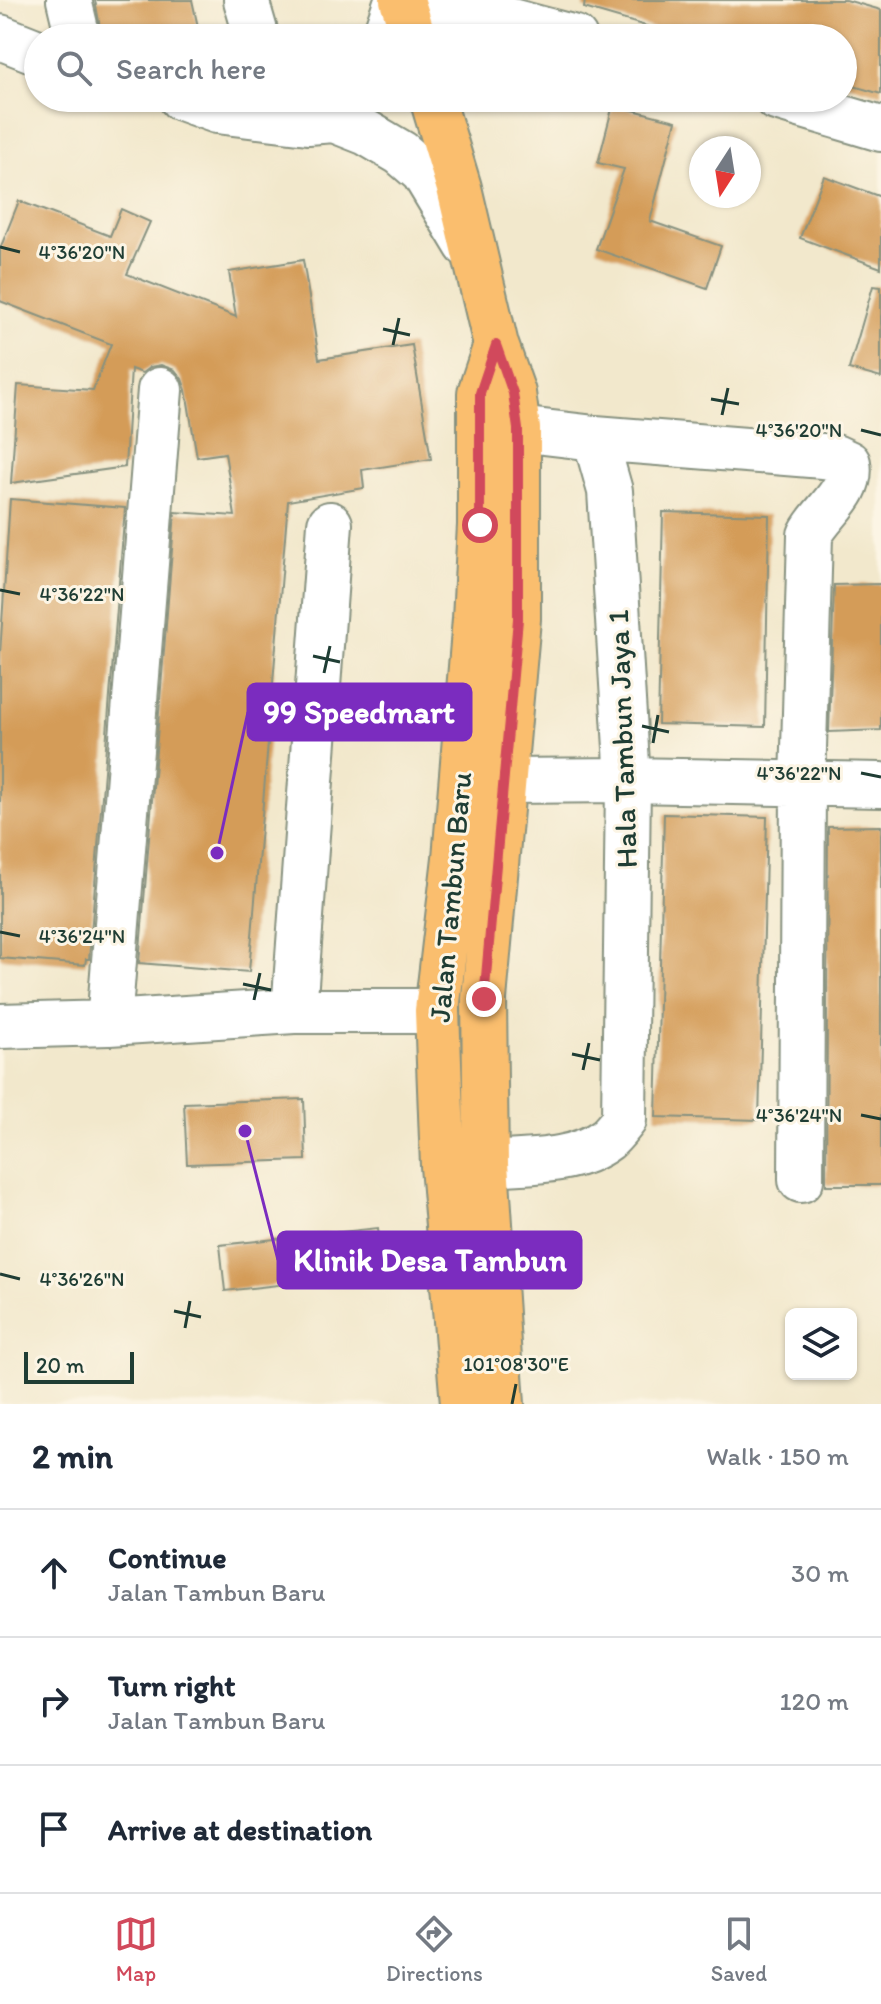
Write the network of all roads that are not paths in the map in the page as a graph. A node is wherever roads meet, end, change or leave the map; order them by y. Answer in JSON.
{"nodes":[{"id":1,"x":69,"y":0,"type":"edge"},
{"id":2,"x":246,"y":0,"type":"edge"},
{"id":3,"x":399,"y":0,"type":"edge"},
{"id":4,"x":432,"y":0,"type":"edge"},
{"id":5,"x":506,"y":9,"type":"edge"},
{"id":6,"x":75,"y":24,"type":"edge"},
{"id":7,"x":253,"y":24,"type":"edge"},
{"id":8,"x":390,"y":24,"type":"edge"},
{"id":9,"x":408,"y":24,"type":"edge"},
{"id":10,"x":542,"y":24,"type":"edge"},
{"id":11,"x":0,"y":37,"type":"edge"},
{"id":12,"x":24,"y":46,"type":"edge"},
{"id":13,"x":287,"y":112,"type":"edge"},
{"id":14,"x":335,"y":112,"type":"edge"},
{"id":15,"x":346,"y":112,"type":"edge"},
{"id":16,"x":436,"y":112,"type":"edge"},
{"id":17,"x":823,"y":112,"type":"edge"},
{"id":18,"x":881,"y":129,"type":"edge"},
{"id":19,"x":478,"y":264,"type":"junction"},
{"id":20,"x":496,"y":345,"type":"junction"},
{"id":21,"x":160,"y":390,"type":"dead end"},
{"id":22,"x":518,"y":429,"type":"junction"},
{"id":23,"x":595,"y":438,"type":"junction"},
{"id":24,"x":330,"y":524,"type":"dead end"},
{"id":25,"x":469,"y":694,"type":"junction"},
{"id":26,"x":628,"y":780,"type":"junction"},
{"id":27,"x":503,"y":781,"type":"junction"},
{"id":28,"x":803,"y":784,"type":"junction"},
{"id":29,"x":881,"y":785,"type":"edge"},
{"id":30,"x":455,"y":858,"type":"junction"},
{"id":31,"x":294,"y":1011,"type":"junction"},
{"id":32,"x":437,"y":1011,"type":"junction"},
{"id":33,"x":109,"y":1023,"type":"junction"},
{"id":34,"x":0,"y":1026,"type":"edge"},
{"id":35,"x":483,"y":1076,"type":"junction"},
{"id":36,"x":486,"y":1164,"type":"junction"},
{"id":37,"x":801,"y":1180,"type":"dead end"},
{"id":38,"x":463,"y":1404,"type":"edge"},
{"id":39,"x":502,"y":1404,"type":"edge"}],
"edges":[{"from":1,"to":6,"type":"street"},
{"from":2,"to":7,"type":"street"},
{"from":3,"to":8,"type":"street"},
{"from":3,"to":9,"type":"main road"},
{"from":4,"to":5,"type":"street"},
{"from":5,"to":10,"type":"street"},
{"from":11,"to":12,"type":"street"},
{"from":13,"to":14,"type":"street"},
{"from":15,"to":19,"type":"street"},
{"from":16,"to":19,"type":"main road","name":"Jalan Tambun Baru"},
{"from":17,"to":18,"type":"street"},
{"from":19,"to":20,"type":"main road","name":"Jalan Tambun Baru"},
{"from":20,"to":22,"type":"main road","name":"Jalan Tambun Baru"},
{"from":20,"to":25,"type":"main road","name":"Jalan Tambun Baru"},
{"from":21,"to":33,"type":"street"},
{"from":22,"to":23,"type":"street"},
{"from":22,"to":27,"type":"main road","name":"Jalan Tambun Baru"},
{"from":23,"to":26,"type":"street","name":"Hala Tambun Jaya 1"},
{"from":23,"to":28,"type":"street"},
{"from":24,"to":31,"type":"street"},
{"from":25,"to":27,"type":"main road"},
{"from":25,"to":30,"type":"main road","name":"Jalan Tambun Baru"},
{"from":26,"to":27,"type":"street"},
{"from":26,"to":28,"type":"street"},
{"from":26,"to":36,"type":"street","name":"Hala Tambun Jaya 1"},
{"from":27,"to":30,"type":"main road"},
{"from":27,"to":35,"type":"main road","name":"Jalan Tambun Baru"},
{"from":28,"to":29,"type":"street"},
{"from":28,"to":37,"type":"street"},
{"from":30,"to":32,"type":"main road","name":"Jalan Tambun Baru"},
{"from":31,"to":32,"type":"street"},
{"from":31,"to":33,"type":"street"},
{"from":32,"to":35,"type":"main road"},
{"from":32,"to":38,"type":"main road","name":"Jalan Tambun Baru"},
{"from":33,"to":34,"type":"street"},
{"from":35,"to":36,"type":"main road","name":"Jalan Tambun Baru"},
{"from":36,"to":39,"type":"main road","name":"Jalan Tambun Baru"}]}
